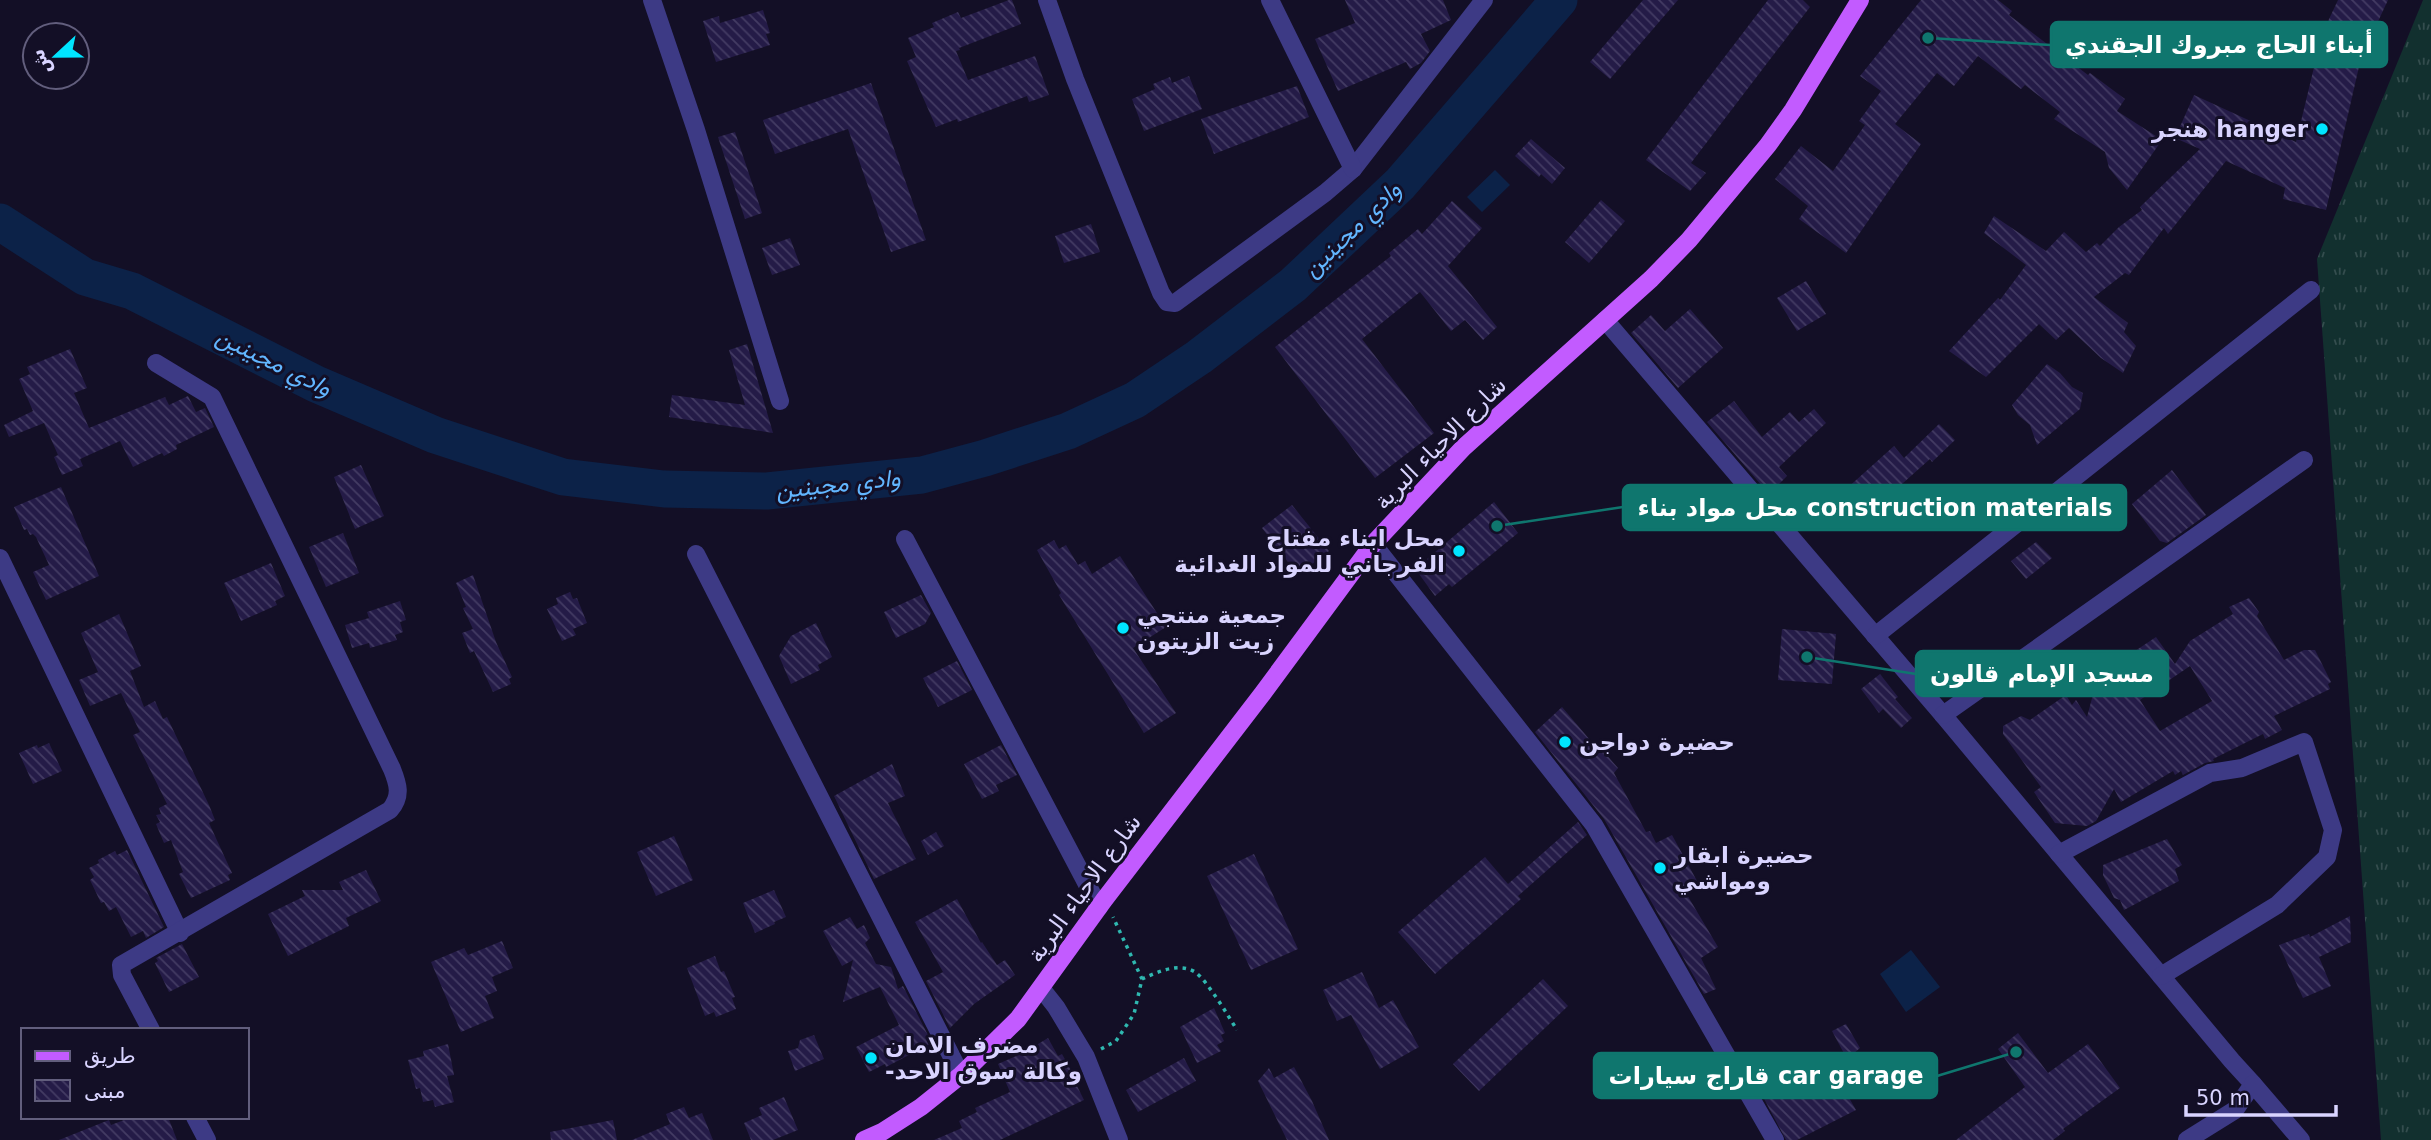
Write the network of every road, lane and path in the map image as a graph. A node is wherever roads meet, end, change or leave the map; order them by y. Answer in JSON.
{"nodes":[{"id":1,"x":652,"y":0,"type":"edge"},
{"id":2,"x":1047,"y":0,"type":"edge"},
{"id":3,"x":1270,"y":0,"type":"edge"},
{"id":4,"x":1483,"y":0,"type":"edge"},
{"id":5,"x":1860,"y":0,"type":"edge"},
{"id":6,"x":1353,"y":169,"type":"junction"},
{"id":7,"x":2311,"y":290,"type":"dead end"},
{"id":8,"x":1605,"y":320,"type":"junction"},
{"id":9,"x":156,"y":363,"type":"dead end"},
{"id":10,"x":780,"y":401,"type":"dead end"},
{"id":11,"x":2304,"y":460,"type":"dead end"},
{"id":12,"x":905,"y":539,"type":"dead end"},
{"id":13,"x":1373,"y":544,"type":"junction"},
{"id":14,"x":696,"y":554,"type":"dead end"},
{"id":15,"x":0,"y":558,"type":"edge"},
{"id":16,"x":1875,"y":636,"type":"junction"},
{"id":17,"x":1942,"y":715,"type":"junction"},
{"id":18,"x":2059,"y":854,"type":"junction"},
{"id":19,"x":1101,"y":904,"type":"junction"},
{"id":20,"x":180,"y":933,"type":"junction"},
{"id":21,"x":2161,"y":976,"type":"junction"},
{"id":22,"x":1142,"y":979,"type":"junction"},
{"id":23,"x":1041,"y":988,"type":"junction"},
{"id":24,"x":150,"y":1028,"type":"edge"},
{"id":25,"x":1237,"y":1030,"type":"dead end"},
{"id":26,"x":1086,"y":1058,"type":"junction"},
{"id":27,"x":961,"y":1076,"type":"junction"},
{"id":28,"x":2253,"y":1084,"type":"junction"},
{"id":29,"x":196,"y":1119,"type":"edge"},
{"id":30,"x":206,"y":1140,"type":"edge"},
{"id":31,"x":864,"y":1140,"type":"edge"},
{"id":32,"x":1119,"y":1140,"type":"edge"},
{"id":33,"x":1775,"y":1140,"type":"edge"},
{"id":34,"x":2187,"y":1140,"type":"edge"},
{"id":35,"x":2301,"y":1140,"type":"edge"}],
"edges":[{"from":1,"to":10,"type":"street"},
{"from":2,"to":6,"type":"street"},
{"from":3,"to":6,"type":"street"},
{"from":4,"to":6,"type":"street"},
{"from":5,"to":8,"type":"main road","name":"شارع الاحياء البرية"},
{"from":7,"to":16,"type":"street"},
{"from":8,"to":13,"type":"main road","name":"شارع الاحياء البرية"},
{"from":8,"to":16,"type":"street"},
{"from":9,"to":20,"type":"street"},
{"from":11,"to":17,"type":"street"},
{"from":12,"to":19,"type":"street"},
{"from":13,"to":19,"type":"main road","name":"شارع الاحياء البرية"},
{"from":13,"to":33,"type":"street"},
{"from":14,"to":27,"type":"street"},
{"from":15,"to":20,"type":"street"},
{"from":16,"to":17,"type":"street"},
{"from":17,"to":18,"type":"street"},
{"from":18,"to":21,"type":"street"},
{"from":18,"to":21,"type":"street"},
{"from":19,"to":22,"type":"path"},
{"from":19,"to":23,"type":"main road","name":"شارع الاحياء البرية"},
{"from":20,"to":24,"type":"street"},
{"from":21,"to":28,"type":"street"},
{"from":22,"to":25,"type":"path"},
{"from":22,"to":26,"type":"path"},
{"from":23,"to":26,"type":"street"},
{"from":23,"to":27,"type":"main road","name":"شارع الاحياء البرية"},
{"from":26,"to":32,"type":"street"},
{"from":27,"to":31,"type":"main road","name":"شارع الاحياء البرية"},
{"from":28,"to":34,"type":"street"},
{"from":28,"to":35,"type":"street"},
{"from":29,"to":30,"type":"street"}]}
